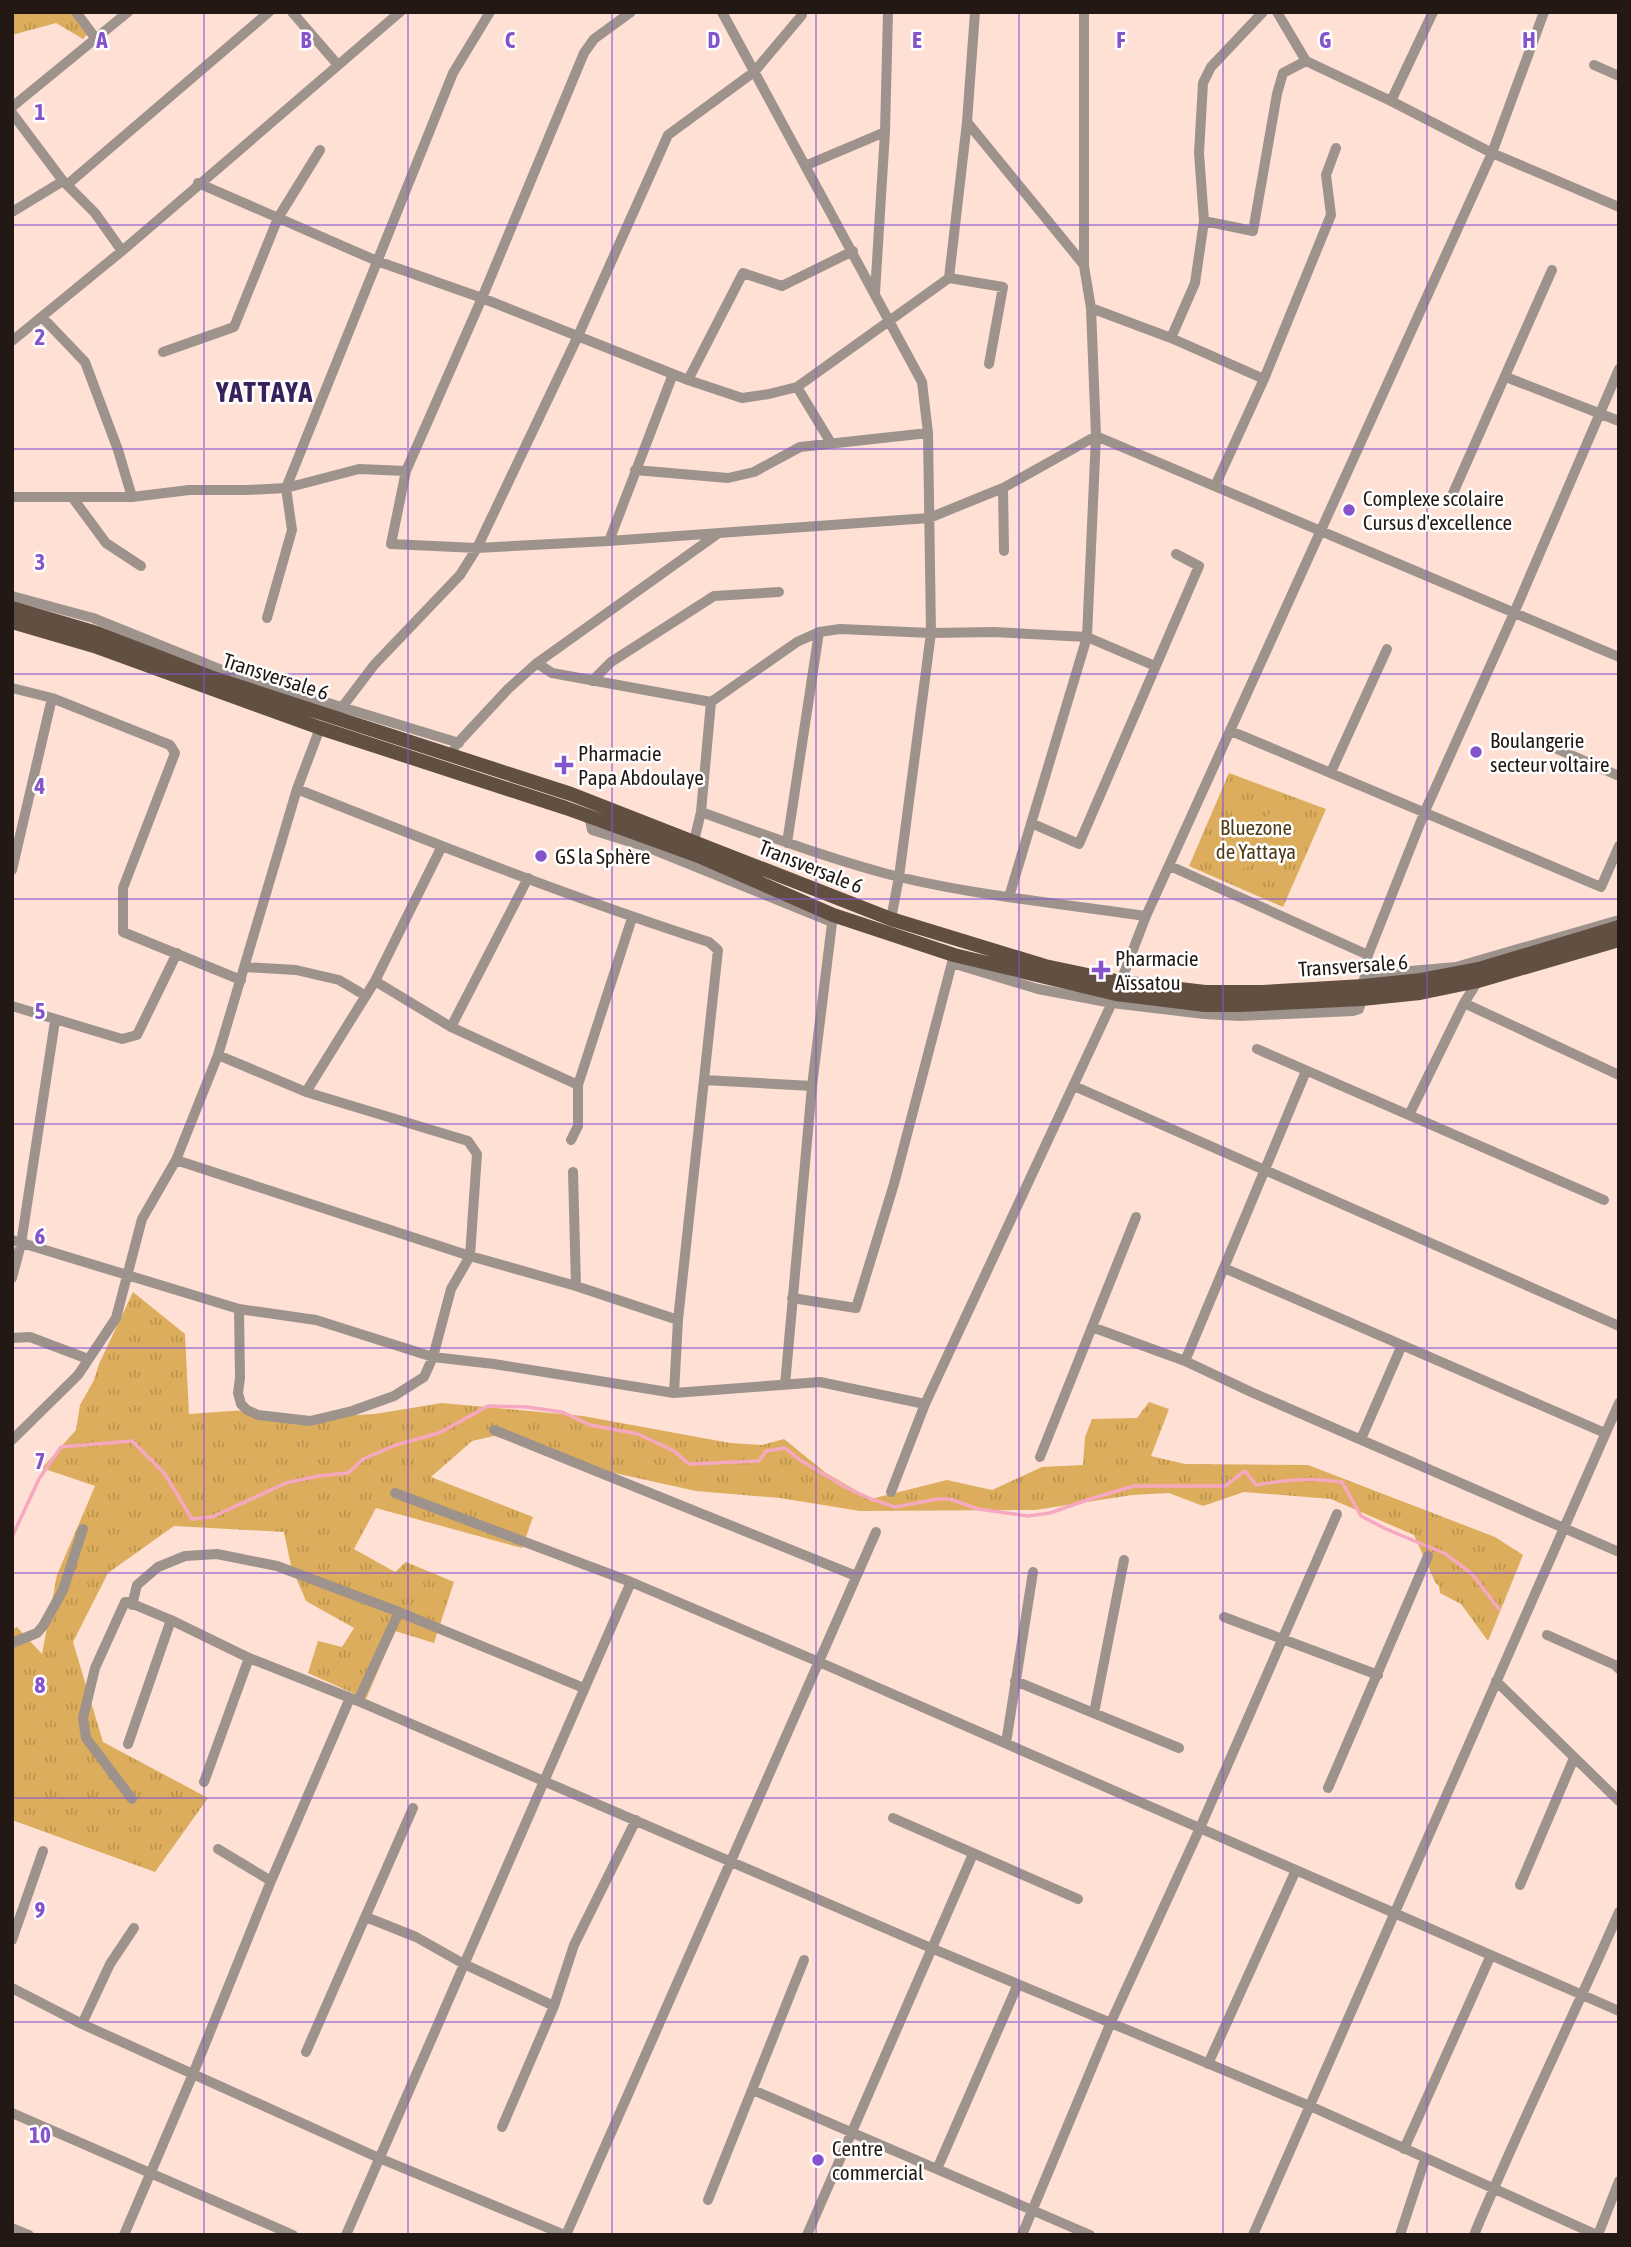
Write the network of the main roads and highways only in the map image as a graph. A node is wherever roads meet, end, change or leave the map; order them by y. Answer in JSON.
{"nodes":[{"id":1,"x":12,"y":608,"type":"edge"},
{"id":2,"x":12,"y":622,"type":"edge"},
{"id":3,"x":1619,"y":926,"type":"edge"},
{"id":4,"x":1619,"y":940,"type":"edge"},
{"id":5,"x":1363,"y":987,"type":"junction"},
{"id":6,"x":1117,"y":993,"type":"junction"}],
"edges":[{"from":1,"to":6,"type":"main road","name":"Transversale 6"},
{"from":2,"to":6,"type":"main road","name":"Transversale 6"},
{"from":3,"to":5,"type":"main road","name":"Transversale 6"},
{"from":4,"to":5,"type":"main road","name":"Transversale 6"},
{"from":5,"to":6,"type":"main road","name":"Transversale 6"},
{"from":5,"to":6,"type":"main road","name":"Transversale 6"}]}
